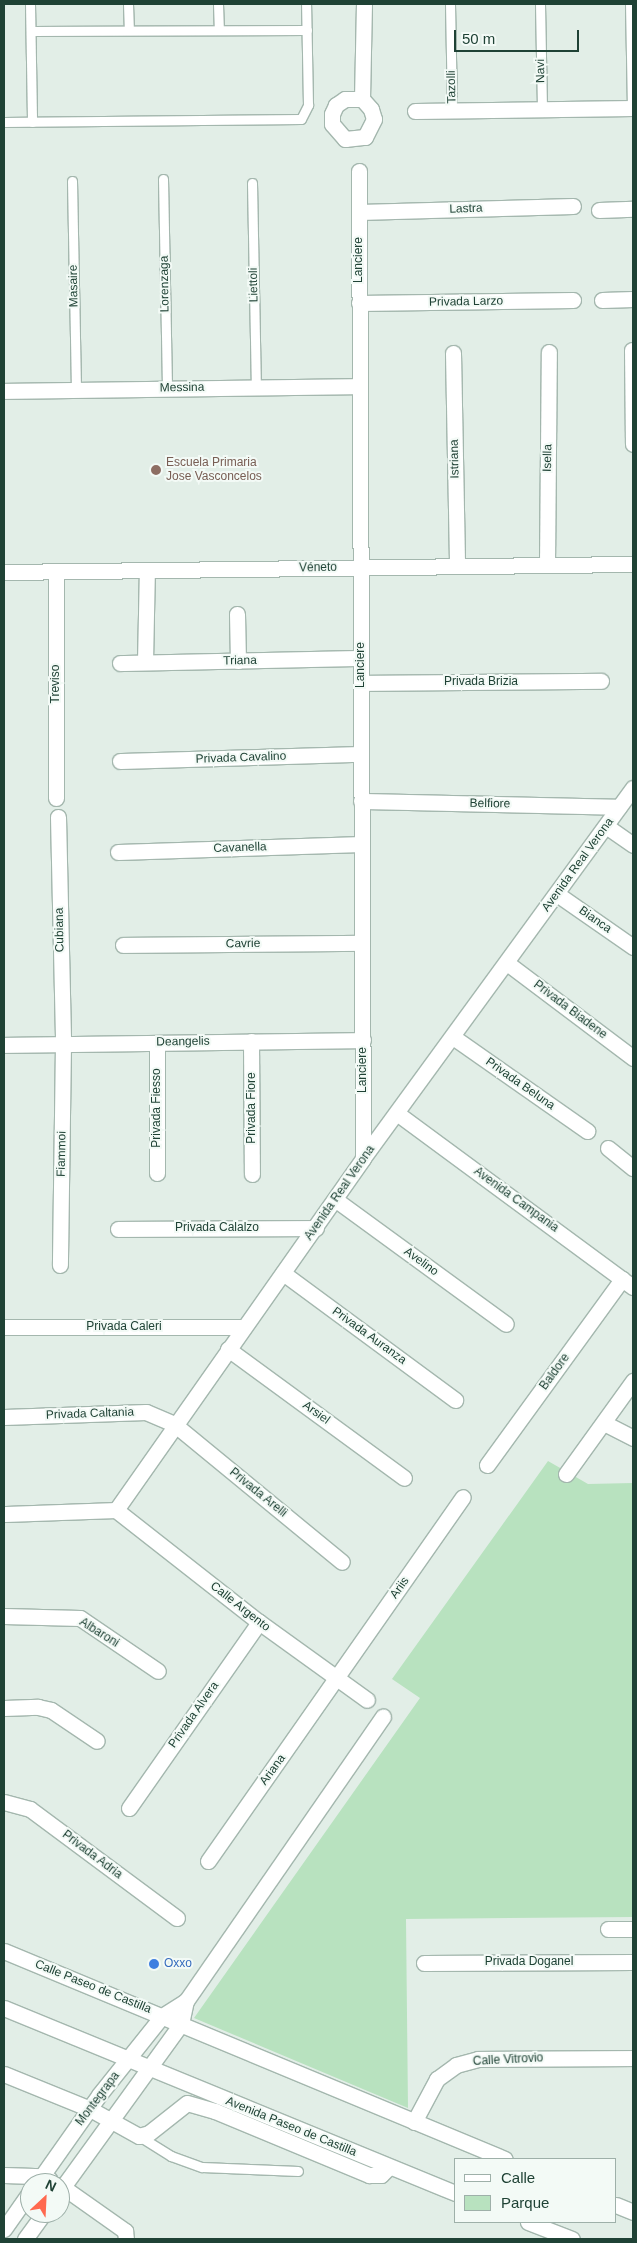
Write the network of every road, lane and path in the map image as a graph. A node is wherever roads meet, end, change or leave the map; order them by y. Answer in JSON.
{"nodes":[{"id":1,"x":30,"y":4,"type":"edge"},
{"id":2,"x":128,"y":4,"type":"edge"},
{"id":3,"x":218,"y":4,"type":"edge"},
{"id":4,"x":306,"y":4,"type":"edge"},
{"id":5,"x":364,"y":4,"type":"edge"},
{"id":6,"x":450,"y":4,"type":"edge"},
{"id":7,"x":540,"y":4,"type":"edge"},
{"id":8,"x":630,"y":4,"type":"edge"},
{"id":9,"x":129,"y":30,"type":"junction"},
{"id":10,"x":219,"y":30,"type":"junction"},
{"id":11,"x":307,"y":30,"type":"junction"},
{"id":12,"x":31,"y":31,"type":"junction"},
{"id":13,"x":362,"y":99,"type":"dead end"},
{"id":14,"x":632,"y":108,"type":"edge"},
{"id":15,"x":542,"y":109,"type":"junction"},
{"id":16,"x":452,"y":110,"type":"junction"},
{"id":17,"x":416,"y":111,"type":"dead end"},
{"id":18,"x":4,"y":122,"type":"edge"},
{"id":19,"x":32,"y":122,"type":"junction"},
{"id":20,"x":358,"y":171,"type":"dead end"},
{"id":21,"x":163,"y":179,"type":"dead end"},
{"id":22,"x":72,"y":181,"type":"dead end"},
{"id":23,"x":252,"y":183,"type":"dead end"},
{"id":24,"x":573,"y":206,"type":"dead end"},
{"id":25,"x":633,"y":209,"type":"edge"},
{"id":26,"x":600,"y":210,"type":"dead end"},
{"id":27,"x":359,"y":212,"type":"junction"},
{"id":28,"x":633,"y":299,"type":"edge"},
{"id":29,"x":573,"y":300,"type":"dead end"},
{"id":30,"x":602,"y":300,"type":"dead end"},
{"id":31,"x":359,"y":303,"type":"junction"},
{"id":32,"x":632,"y":350,"type":"edge"},
{"id":33,"x":549,"y":352,"type":"dead end"},
{"id":34,"x":453,"y":353,"type":"dead end"},
{"id":35,"x":360,"y":386,"type":"junction"},
{"id":36,"x":256,"y":387,"type":"junction"},
{"id":37,"x":167,"y":388,"type":"junction"},
{"id":38,"x":76,"y":390,"type":"junction"},
{"id":39,"x":4,"y":391,"type":"edge"},
{"id":40,"x":633,"y":444,"type":"edge"},
{"id":41,"x":633,"y":564,"type":"edge"},
{"id":42,"x":547,"y":565,"type":"junction"},
{"id":43,"x":457,"y":566,"type":"junction"},
{"id":44,"x":360,"y":567,"type":"junction"},
{"id":45,"x":147,"y":570,"type":"junction"},
{"id":46,"x":56,"y":571,"type":"junction"},
{"id":47,"x":4,"y":572,"type":"edge"},
{"id":48,"x":237,"y":614,"type":"dead end"},
{"id":49,"x":361,"y":658,"type":"junction"},
{"id":50,"x":238,"y":661,"type":"junction"},
{"id":51,"x":145,"y":662,"type":"junction"},
{"id":52,"x":120,"y":663,"type":"dead end"},
{"id":53,"x":601,"y":681,"type":"dead end"},
{"id":54,"x":361,"y":683,"type":"junction"},
{"id":55,"x":362,"y":754,"type":"junction"},
{"id":56,"x":120,"y":761,"type":"dead end"},
{"id":57,"x":633,"y":788,"type":"edge"},
{"id":58,"x":56,"y":798,"type":"dead end"},
{"id":59,"x":362,"y":801,"type":"junction"},
{"id":60,"x":619,"y":807,"type":"junction"},
{"id":61,"x":58,"y":816,"type":"dead end"},
{"id":62,"x":606,"y":826,"type":"junction"},
{"id":63,"x":362,"y":844,"type":"junction"},
{"id":64,"x":633,"y":845,"type":"edge"},
{"id":65,"x":118,"y":852,"type":"dead end"},
{"id":66,"x":557,"y":894,"type":"junction"},
{"id":67,"x":362,"y":943,"type":"junction"},
{"id":68,"x":123,"y":945,"type":"dead end"},
{"id":69,"x":633,"y":947,"type":"edge"},
{"id":70,"x":507,"y":963,"type":"junction"},
{"id":71,"x":454,"y":1037,"type":"junction"},
{"id":72,"x":363,"y":1040,"type":"junction"},
{"id":73,"x":251,"y":1041,"type":"junction"},
{"id":74,"x":157,"y":1043,"type":"junction"},
{"id":75,"x":4,"y":1044,"type":"edge"},
{"id":76,"x":63,"y":1044,"type":"junction"},
{"id":77,"x":633,"y":1058,"type":"edge"},
{"id":78,"x":398,"y":1114,"type":"junction"},
{"id":79,"x":588,"y":1131,"type":"dead end"},
{"id":80,"x":608,"y":1148,"type":"dead end"},
{"id":81,"x":363,"y":1158,"type":"junction"},
{"id":82,"x":633,"y":1168,"type":"edge"},
{"id":83,"x":156,"y":1173,"type":"dead end"},
{"id":84,"x":252,"y":1174,"type":"dead end"},
{"id":85,"x":336,"y":1200,"type":"junction"},
{"id":86,"x":316,"y":1228,"type":"junction"},
{"id":87,"x":118,"y":1229,"type":"dead end"},
{"id":88,"x":60,"y":1265,"type":"dead end"},
{"id":89,"x":283,"y":1273,"type":"junction"},
{"id":90,"x":628,"y":1283,"type":"edge"},
{"id":91,"x":506,"y":1324,"type":"dead end"},
{"id":92,"x":4,"y":1327,"type":"edge"},
{"id":93,"x":244,"y":1327,"type":"junction"},
{"id":94,"x":228,"y":1349,"type":"junction"},
{"id":95,"x":633,"y":1381,"type":"edge"},
{"id":96,"x":456,"y":1400,"type":"dead end"},
{"id":97,"x":4,"y":1417,"type":"edge"},
{"id":98,"x":604,"y":1423,"type":"junction"},
{"id":99,"x":174,"y":1424,"type":"junction"},
{"id":100,"x":633,"y":1438,"type":"edge"},
{"id":101,"x":487,"y":1465,"type":"dead end"},
{"id":102,"x":566,"y":1474,"type":"dead end"},
{"id":103,"x":404,"y":1478,"type":"dead end"},
{"id":104,"x":464,"y":1497,"type":"dead end"},
{"id":105,"x":116,"y":1510,"type":"junction"},
{"id":106,"x":4,"y":1514,"type":"edge"},
{"id":107,"x":342,"y":1562,"type":"dead end"},
{"id":108,"x":4,"y":1616,"type":"edge"},
{"id":109,"x":259,"y":1622,"type":"junction"},
{"id":110,"x":158,"y":1671,"type":"dead end"},
{"id":111,"x":337,"y":1680,"type":"junction"},
{"id":112,"x":367,"y":1700,"type":"dead end"},
{"id":113,"x":4,"y":1708,"type":"edge"},
{"id":114,"x":383,"y":1717,"type":"dead end"},
{"id":115,"x":97,"y":1741,"type":"dead end"},
{"id":116,"x":4,"y":1802,"type":"edge"},
{"id":117,"x":129,"y":1808,"type":"dead end"},
{"id":118,"x":208,"y":1861,"type":"dead end"},
{"id":119,"x":177,"y":1918,"type":"dead end"},
{"id":120,"x":608,"y":1929,"type":"dead end"},
{"id":121,"x":633,"y":1929,"type":"edge"},
{"id":122,"x":4,"y":1950,"type":"edge"},
{"id":123,"x":424,"y":1962,"type":"dead end"},
{"id":124,"x":633,"y":1962,"type":"edge"},
{"id":125,"x":186,"y":2001,"type":"junction"},
{"id":126,"x":4,"y":2008,"type":"edge"},
{"id":127,"x":162,"y":2016,"type":"junction"},
{"id":128,"x":182,"y":2024,"type":"junction"},
{"id":129,"x":633,"y":2058,"type":"edge"},
{"id":130,"x":127,"y":2060,"type":"junction"},
{"id":131,"x":149,"y":2070,"type":"junction"},
{"id":132,"x":4,"y":2074,"type":"edge"},
{"id":133,"x":114,"y":2077,"type":"junction"},
{"id":134,"x":134,"y":2091,"type":"junction"},
{"id":135,"x":90,"y":2109,"type":"junction"},
{"id":136,"x":111,"y":2122,"type":"junction"},
{"id":137,"x":414,"y":2122,"type":"junction"},
{"id":138,"x":139,"y":2136,"type":"junction"},
{"id":139,"x":503,"y":2158,"type":"edge"},
{"id":140,"x":389,"y":2167,"type":"junction"},
{"id":141,"x":298,"y":2171,"type":"dead end"},
{"id":142,"x":43,"y":2173,"type":"edge"},
{"id":143,"x":70,"y":2173,"type":"edge"},
{"id":144,"x":4,"y":2175,"type":"edge"},
{"id":145,"x":20,"y":2177,"type":"edge"},
{"id":146,"x":454,"y":2192,"type":"edge"},
{"id":147,"x":70,"y":2193,"type":"edge"},
{"id":148,"x":617,"y":2205,"type":"edge"},
{"id":149,"x":20,"y":2206,"type":"edge"},
{"id":150,"x":633,"y":2212,"type":"edge"},
{"id":151,"x":37,"y":2223,"type":"edge"},
{"id":152,"x":531,"y":2223,"type":"edge"},
{"id":153,"x":4,"y":2229,"type":"edge"},
{"id":154,"x":25,"y":2239,"type":"edge"},
{"id":155,"x":126,"y":2239,"type":"edge"},
{"id":156,"x":572,"y":2239,"type":"edge"}],
"edges":[{"from":1,"to":12,"type":"lane"},
{"from":2,"to":9,"type":"lane"},
{"from":3,"to":10,"type":"lane"},
{"from":4,"to":11,"type":"lane"},
{"from":5,"to":13,"type":"street"},
{"from":6,"to":16,"type":"lane","name":"Tazolli"},
{"from":7,"to":15,"type":"lane","name":"Navi"},
{"from":8,"to":14,"type":"lane"},
{"from":9,"to":10,"type":"lane"},
{"from":9,"to":12,"type":"lane"},
{"from":10,"to":11,"type":"lane"},
{"from":11,"to":19,"type":"lane"},
{"from":12,"to":19,"type":"lane"},
{"from":14,"to":15,"type":"street"},
{"from":15,"to":16,"type":"street"},
{"from":16,"to":17,"type":"street"},
{"from":18,"to":19,"type":"lane"},
{"from":20,"to":27,"type":"street","name":"Lanciere"},
{"from":21,"to":37,"type":"lane","name":"Lorenzaga"},
{"from":22,"to":38,"type":"lane","name":"Masaire"},
{"from":23,"to":36,"type":"lane","name":"Liettoli"},
{"from":24,"to":27,"type":"street","name":"Lastra"},
{"from":25,"to":26,"type":"street"},
{"from":27,"to":31,"type":"street","name":"Lanciere"},
{"from":28,"to":30,"type":"street"},
{"from":29,"to":31,"type":"street","name":"Privada Larzo"},
{"from":31,"to":35,"type":"street","name":"Lanciere"},
{"from":32,"to":40,"type":"street"},
{"from":33,"to":42,"type":"street","name":"Isella"},
{"from":34,"to":43,"type":"street","name":"Istriana"},
{"from":35,"to":36,"type":"street","name":"Messina"},
{"from":35,"to":44,"type":"street","name":"Lanciere"},
{"from":36,"to":37,"type":"street","name":"Messina"},
{"from":37,"to":38,"type":"street","name":"Messina"},
{"from":38,"to":39,"type":"street","name":"Messina"},
{"from":41,"to":42,"type":"street","name":"Véneto"},
{"from":42,"to":43,"type":"street","name":"Véneto"},
{"from":43,"to":44,"type":"street","name":"Véneto"},
{"from":44,"to":45,"type":"street","name":"Véneto"},
{"from":44,"to":49,"type":"street","name":"Lanciere"},
{"from":45,"to":46,"type":"street","name":"Véneto"},
{"from":45,"to":51,"type":"street"},
{"from":46,"to":47,"type":"street","name":"Véneto"},
{"from":46,"to":58,"type":"street","name":"Treviso"},
{"from":48,"to":50,"type":"street"},
{"from":49,"to":50,"type":"street","name":"Triana"},
{"from":49,"to":54,"type":"street","name":"Lanciere"},
{"from":50,"to":51,"type":"street","name":"Triana"},
{"from":51,"to":52,"type":"street","name":"Triana"},
{"from":53,"to":54,"type":"street","name":"Privada Brizia"},
{"from":54,"to":55,"type":"street","name":"Lanciere"},
{"from":55,"to":56,"type":"street","name":"Privada Cavalino"},
{"from":55,"to":59,"type":"street","name":"Lanciere"},
{"from":57,"to":60,"type":"street","name":"Avenida Real Verona"},
{"from":59,"to":60,"type":"street","name":"Belfiore"},
{"from":59,"to":63,"type":"street","name":"Lanciere"},
{"from":60,"to":62,"type":"street","name":"Avenida Real Verona"},
{"from":61,"to":76,"type":"street","name":"Cubiana"},
{"from":62,"to":64,"type":"street"},
{"from":62,"to":66,"type":"street","name":"Avenida Real Verona"},
{"from":63,"to":65,"type":"street","name":"Cavanella"},
{"from":63,"to":67,"type":"street","name":"Lanciere"},
{"from":66,"to":69,"type":"street","name":"Bianca"},
{"from":66,"to":70,"type":"street","name":"Avenida Real Verona"},
{"from":67,"to":68,"type":"street","name":"Cavrie"},
{"from":67,"to":72,"type":"street","name":"Lanciere"},
{"from":70,"to":71,"type":"street","name":"Avenida Real Verona"},
{"from":70,"to":77,"type":"street","name":"Privada Biadene"},
{"from":71,"to":78,"type":"street","name":"Avenida Real Verona"},
{"from":71,"to":79,"type":"street","name":"Privada Beluna"},
{"from":72,"to":73,"type":"street","name":"Deangelis"},
{"from":72,"to":81,"type":"street","name":"Lanciere"},
{"from":73,"to":74,"type":"street","name":"Deangelis"},
{"from":73,"to":84,"type":"street","name":"Privada Fiore"},
{"from":74,"to":76,"type":"street","name":"Deangelis"},
{"from":74,"to":83,"type":"street","name":"Privada Fiesso"},
{"from":75,"to":76,"type":"street","name":"Deangelis"},
{"from":76,"to":88,"type":"street","name":"Fiammoi"},
{"from":78,"to":81,"type":"street","name":"Avenida Real Verona"},
{"from":78,"to":90,"type":"street","name":"Avenida Campania"},
{"from":80,"to":82,"type":"street"},
{"from":81,"to":85,"type":"street","name":"Avenida Real Verona"},
{"from":85,"to":86,"type":"street","name":"Avenida Real Verona"},
{"from":85,"to":91,"type":"street","name":"Avelino"},
{"from":86,"to":87,"type":"street","name":"Privada Calalzo"},
{"from":86,"to":89,"type":"street","name":"Avenida Real Verona"},
{"from":89,"to":93,"type":"street","name":"Avenida Real Verona"},
{"from":89,"to":96,"type":"street","name":"Privada Auranza"},
{"from":90,"to":101,"type":"street","name":"Baldore"},
{"from":92,"to":93,"type":"street","name":"Privada Caleri"},
{"from":93,"to":94,"type":"street","name":"Avenida Real Verona"},
{"from":94,"to":99,"type":"street","name":"Avenida Real Verona"},
{"from":94,"to":103,"type":"street","name":"Arsiel"},
{"from":95,"to":98,"type":"street"},
{"from":97,"to":99,"type":"street","name":"Privada Caltania"},
{"from":98,"to":100,"type":"street"},
{"from":98,"to":102,"type":"street"},
{"from":99,"to":105,"type":"street","name":"Avenida Real Verona"},
{"from":99,"to":107,"type":"street","name":"Privada Arelli"},
{"from":104,"to":111,"type":"street","name":"Ariis"},
{"from":105,"to":106,"type":"street"},
{"from":105,"to":109,"type":"street","name":"Calle Argento"},
{"from":108,"to":110,"type":"street","name":"Albaroni"},
{"from":109,"to":111,"type":"street","name":"Calle Argento"},
{"from":109,"to":117,"type":"street","name":"Privada Alvera"},
{"from":111,"to":112,"type":"street","name":"Calle Argento"},
{"from":111,"to":118,"type":"street","name":"Ariana"},
{"from":113,"to":115,"type":"street"},
{"from":114,"to":125,"type":"street"},
{"from":116,"to":119,"type":"street","name":"Privada Adria"},
{"from":120,"to":121,"type":"street"},
{"from":122,"to":127,"type":"street","name":"Calle Paseo de Castilla"},
{"from":123,"to":124,"type":"street","name":"Privada Doganel"},
{"from":125,"to":127,"type":"street","name":"Montegrapa"},
{"from":125,"to":128,"type":"street"},
{"from":126,"to":130,"type":"street"},
{"from":127,"to":128,"type":"street","name":"Calle Paseo de Castilla"},
{"from":127,"to":130,"type":"street","name":"Montegrapa"},
{"from":128,"to":131,"type":"street","name":"Montegrapa"},
{"from":128,"to":137,"type":"street"},
{"from":129,"to":137,"type":"street","name":"Calle Vitrovio"},
{"from":130,"to":131,"type":"street","name":"Avenida Paseo de Castilla"},
{"from":130,"to":133,"type":"street","name":"Montegrapa"},
{"from":131,"to":134,"type":"street","name":"Montegrapa"},
{"from":131,"to":140,"type":"street","name":"Avenida Paseo de Castilla"},
{"from":132,"to":135,"type":"street"},
{"from":133,"to":134,"type":"street"},
{"from":133,"to":135,"type":"street","name":"Montegrapa"},
{"from":134,"to":136,"type":"street","name":"Montegrapa"},
{"from":135,"to":136,"type":"street"},
{"from":135,"to":142,"type":"street","name":"Montegrapa"},
{"from":136,"to":138,"type":"street"},
{"from":136,"to":143,"type":"street","name":"Montegrapa"},
{"from":137,"to":139,"type":"street"},
{"from":138,"to":140,"type":"street"},
{"from":138,"to":141,"type":"lane"},
{"from":140,"to":146,"type":"street","name":"Avenida Paseo de Castilla"},
{"from":144,"to":145,"type":"street"},
{"from":147,"to":155,"type":"street"},
{"from":148,"to":150,"type":"street"},
{"from":149,"to":153,"type":"street"},
{"from":151,"to":154,"type":"street"},
{"from":152,"to":156,"type":"street"}]}
